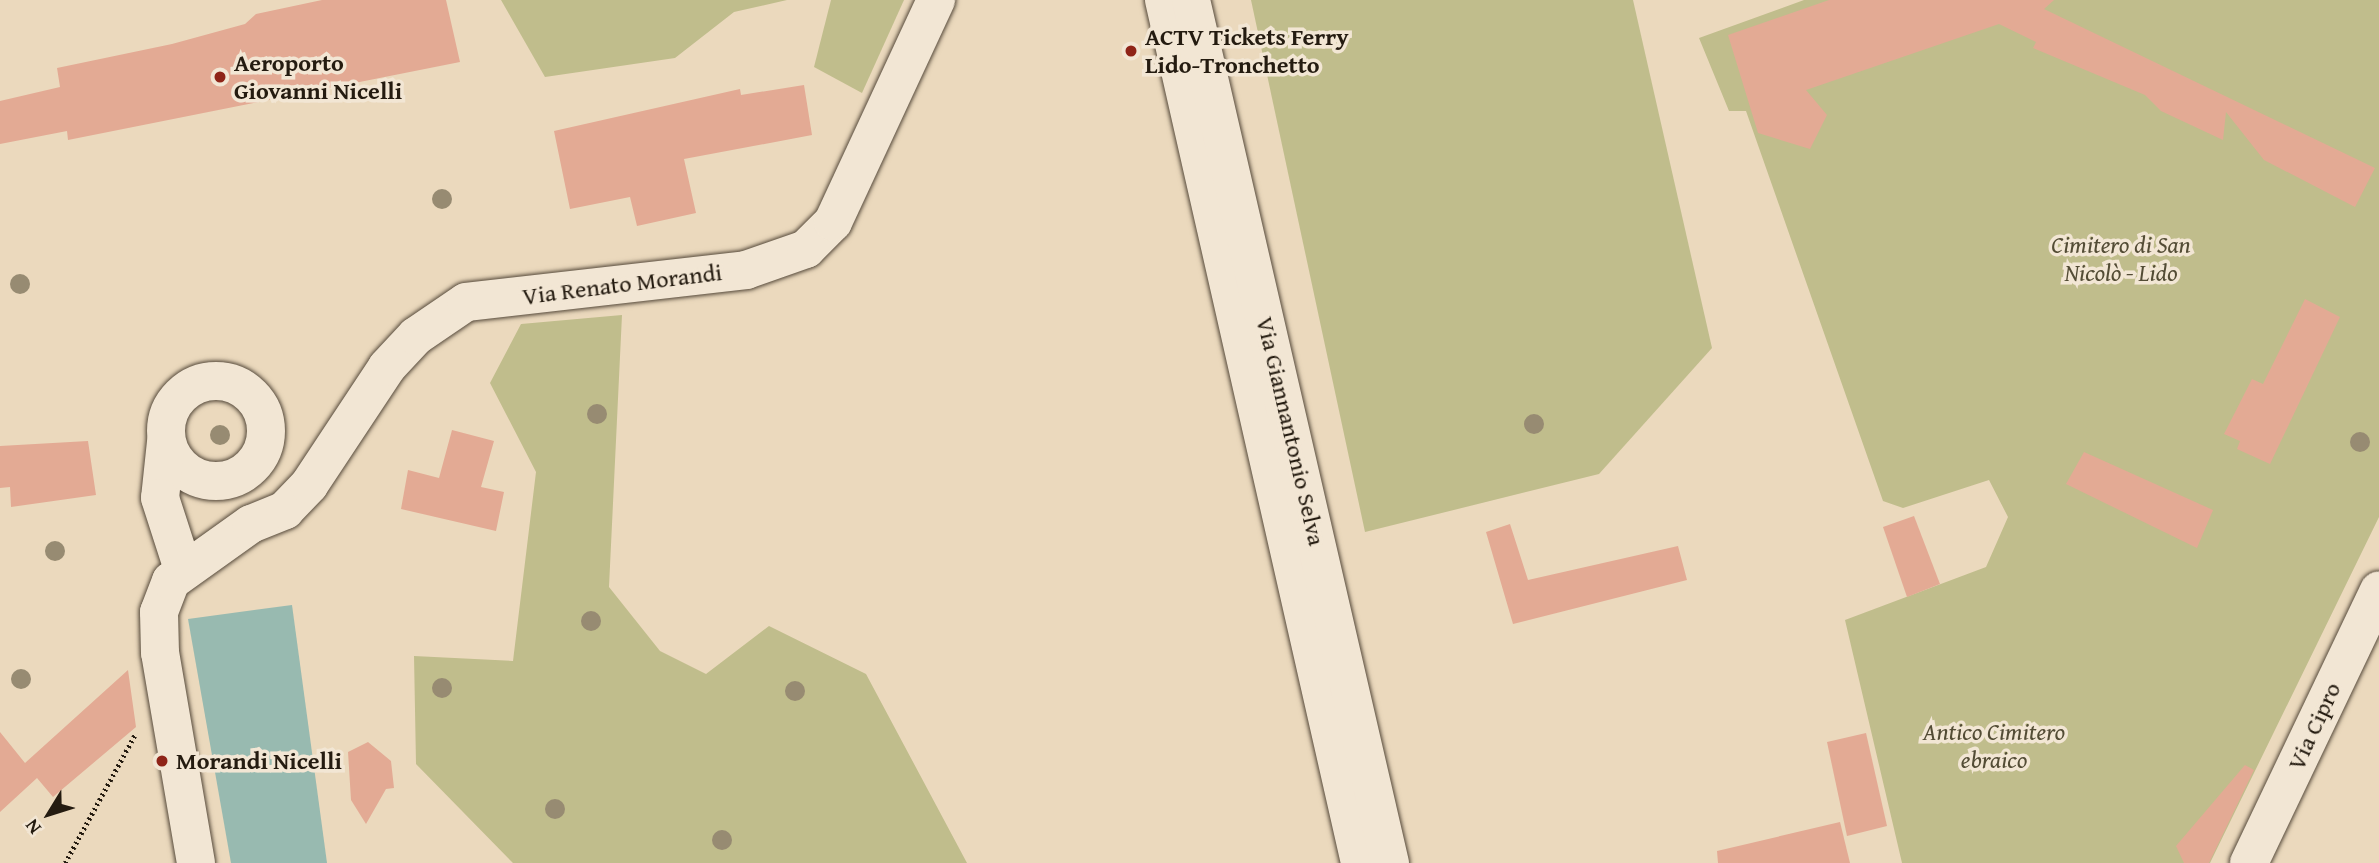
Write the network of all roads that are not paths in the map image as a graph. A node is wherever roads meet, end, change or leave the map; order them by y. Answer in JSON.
{"nodes":[{"id":1,"x":936,"y":0,"type":"edge"},
{"id":2,"x":1164,"y":0,"type":"edge"},
{"id":3,"x":1192,"y":0,"type":"edge"},
{"id":4,"x":166,"y":442,"type":"junction"},
{"id":5,"x":250,"y":468,"type":"junction"},
{"id":6,"x":251,"y":524,"type":"junction"},
{"id":7,"x":183,"y":569,"type":"junction"},
{"id":8,"x":2379,"y":590,"type":"edge"},
{"id":9,"x":196,"y":863,"type":"edge"},
{"id":10,"x":1360,"y":863,"type":"edge"},
{"id":11,"x":1390,"y":863,"type":"edge"},
{"id":12,"x":2249,"y":863,"type":"edge"}],
"edges":[{"from":1,"to":6,"type":"street","name":"Via Renato Morandi"},
{"from":2,"to":10,"type":"street"},
{"from":3,"to":11,"type":"street","name":"Via Giannantonio Selva"},
{"from":4,"to":5,"type":"street"},
{"from":4,"to":5,"type":"street"},
{"from":4,"to":7,"type":"street"},
{"from":5,"to":6,"type":"street"},
{"from":6,"to":7,"type":"street","name":"Via Renato Morandi"},
{"from":7,"to":9,"type":"street","name":"Via Renato Morandi"},
{"from":8,"to":12,"type":"street","name":"Via Cipro"}]}
